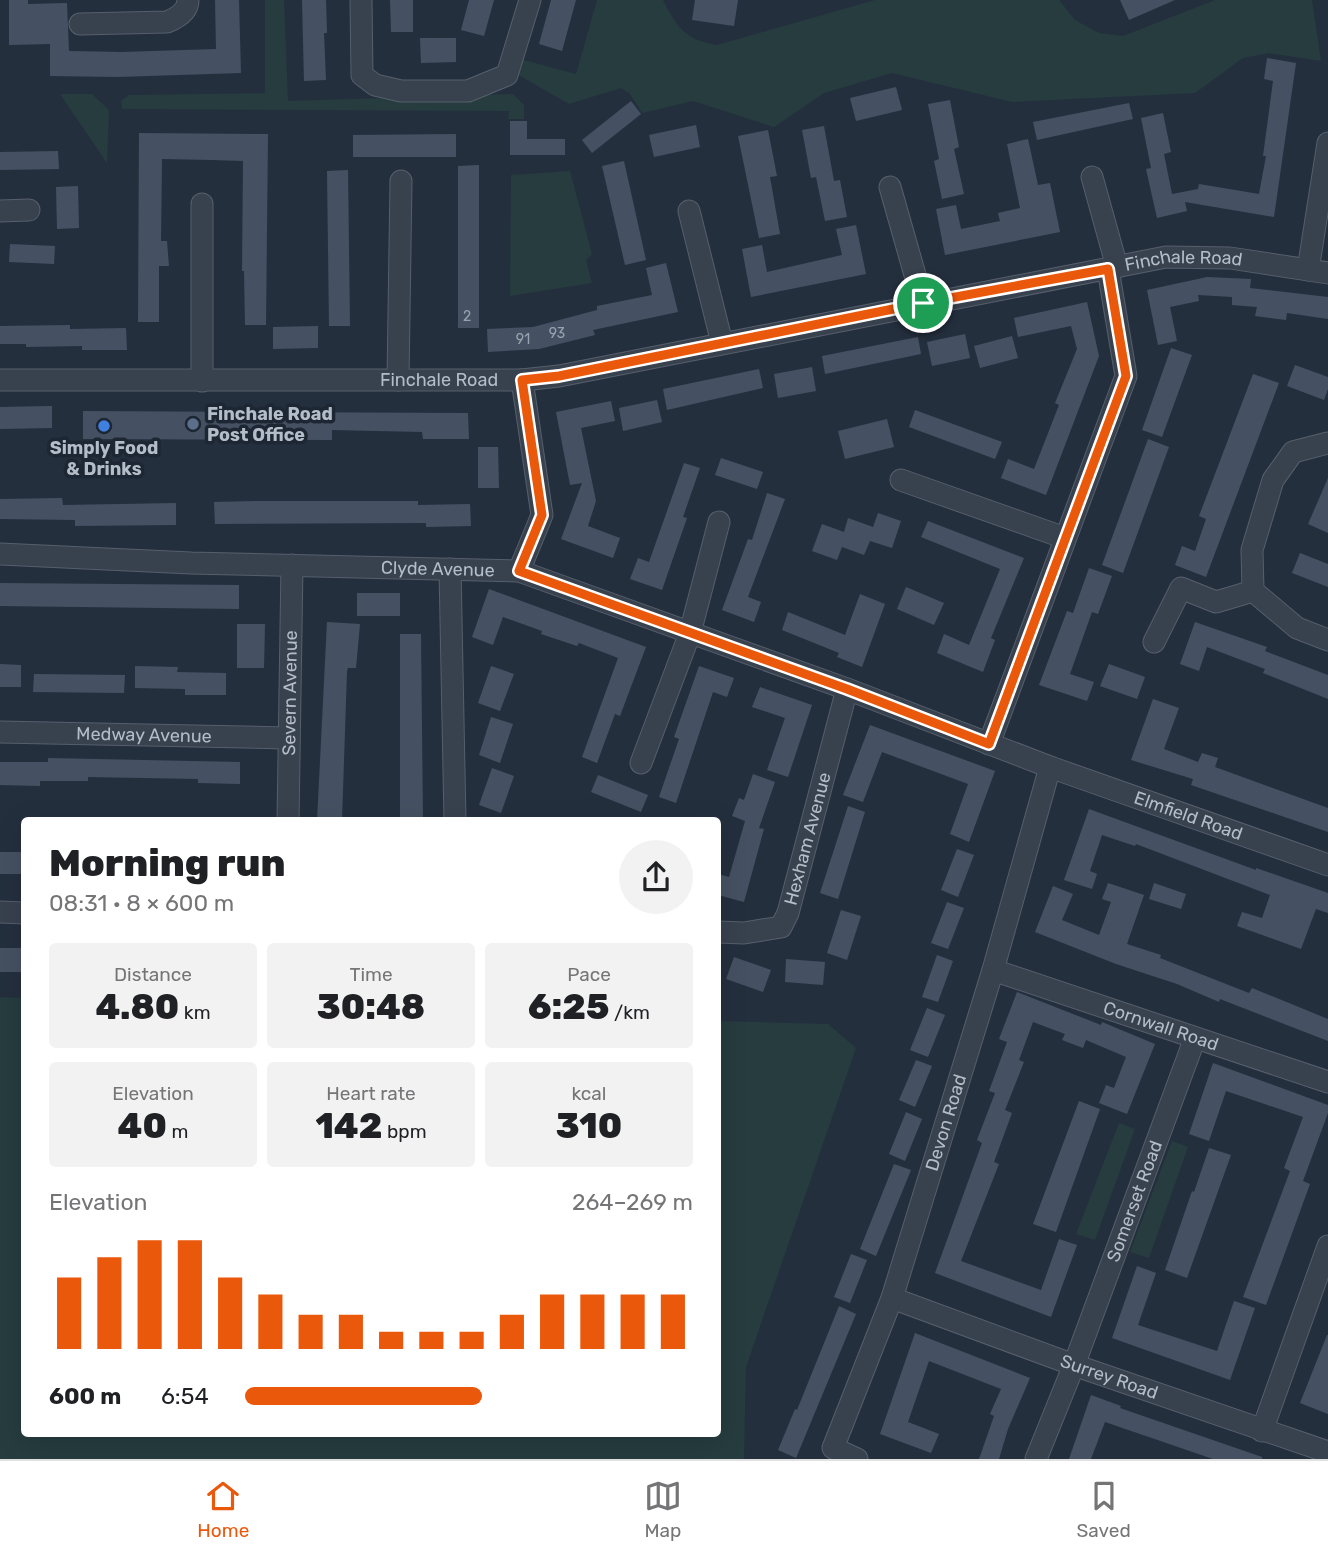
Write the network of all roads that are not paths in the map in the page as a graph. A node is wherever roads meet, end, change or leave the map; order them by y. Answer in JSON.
{"nodes":[{"id":1,"x":188,"y":0,"type":"edge"},
{"id":2,"x":361,"y":0,"type":"edge"},
{"id":3,"x":530,"y":0,"type":"edge"},
{"id":4,"x":80,"y":24,"type":"dead end"},
{"id":5,"x":1328,"y":143,"type":"edge"},
{"id":6,"x":1092,"y":177,"type":"dead end"},
{"id":7,"x":401,"y":181,"type":"dead end"},
{"id":8,"x":890,"y":187,"type":"dead end"},
{"id":9,"x":202,"y":204,"type":"dead end"},
{"id":10,"x":29,"y":210,"type":"dead end"},
{"id":11,"x":0,"y":211,"type":"edge"},
{"id":12,"x":689,"y":211,"type":"dead end"},
{"id":13,"x":1113,"y":268,"type":"junction"},
{"id":14,"x":1318,"y":271,"type":"edge"},
{"id":15,"x":923,"y":303,"type":"junction"},
{"id":16,"x":722,"y":343,"type":"junction"},
{"id":17,"x":0,"y":380,"type":"edge"},
{"id":18,"x":398,"y":380,"type":"junction"},
{"id":19,"x":522,"y":380,"type":"junction"},
{"id":20,"x":202,"y":381,"type":"junction"},
{"id":21,"x":1328,"y":443,"type":"edge"},
{"id":22,"x":901,"y":480,"type":"dead end"},
{"id":23,"x":719,"y":523,"type":"dead end"},
{"id":24,"x":1065,"y":538,"type":"junction"},
{"id":25,"x":0,"y":554,"type":"edge"},
{"id":26,"x":292,"y":565,"type":"junction"},
{"id":27,"x":450,"y":569,"type":"junction"},
{"id":28,"x":519,"y":571,"type":"junction"},
{"id":29,"x":1253,"y":591,"type":"junction"},
{"id":30,"x":690,"y":633,"type":"junction"},
{"id":31,"x":1328,"y":640,"type":"edge"},
{"id":32,"x":1154,"y":642,"type":"dead end"},
{"id":33,"x":847,"y":689,"type":"junction"},
{"id":34,"x":0,"y":732,"type":"edge"},
{"id":35,"x":288,"y":738,"type":"junction"},
{"id":36,"x":989,"y":744,"type":"junction"},
{"id":37,"x":641,"y":763,"type":"dead end"},
{"id":38,"x":1050,"y":767,"type":"junction"},
{"id":39,"x":288,"y":817,"type":"edge"},
{"id":40,"x":455,"y":817,"type":"edge"},
{"id":41,"x":1328,"y":865,"type":"edge"},
{"id":42,"x":0,"y":912,"type":"edge"},
{"id":43,"x":21,"y":913,"type":"edge"},
{"id":44,"x":721,"y":932,"type":"edge"},
{"id":45,"x":993,"y":970,"type":"junction"},
{"id":46,"x":1195,"y":1038,"type":"junction"},
{"id":47,"x":1328,"y":1082,"type":"edge"},
{"id":48,"x":1328,"y":1246,"type":"edge"},
{"id":49,"x":892,"y":1298,"type":"junction"},
{"id":50,"x":1074,"y":1365,"type":"junction"},
{"id":51,"x":1262,"y":1431,"type":"junction"},
{"id":52,"x":1328,"y":1452,"type":"edge"},
{"id":53,"x":857,"y":1459,"type":"edge"},
{"id":54,"x":1036,"y":1459,"type":"edge"}],
"edges":[{"from":1,"to":4,"type":"street"},
{"from":2,"to":3,"type":"street"},
{"from":5,"to":14,"type":"street"},
{"from":6,"to":13,"type":"street"},
{"from":7,"to":18,"type":"street"},
{"from":8,"to":15,"type":"street"},
{"from":9,"to":20,"type":"street"},
{"from":10,"to":11,"type":"street"},
{"from":12,"to":16,"type":"street"},
{"from":13,"to":14,"type":"street","name":"Finchale Road"},
{"from":13,"to":15,"type":"street","name":"Finchale Road"},
{"from":13,"to":24,"type":"street"},
{"from":15,"to":16,"type":"street","name":"Finchale Road"},
{"from":16,"to":19,"type":"street","name":"Finchale Road"},
{"from":17,"to":20,"type":"street","name":"Finchale Road"},
{"from":18,"to":19,"type":"street","name":"Finchale Road"},
{"from":18,"to":20,"type":"street","name":"Finchale Road"},
{"from":19,"to":28,"type":"street"},
{"from":21,"to":29,"type":"street"},
{"from":22,"to":24,"type":"street"},
{"from":23,"to":30,"type":"street"},
{"from":24,"to":36,"type":"street"},
{"from":25,"to":26,"type":"street","name":"Clyde Avenue"},
{"from":26,"to":27,"type":"street","name":"Clyde Avenue"},
{"from":26,"to":35,"type":"street","name":"Severn Avenue"},
{"from":27,"to":28,"type":"street","name":"Clyde Avenue"},
{"from":27,"to":40,"type":"street"},
{"from":28,"to":30,"type":"street","name":"Clyde Avenue"},
{"from":29,"to":31,"type":"street"},
{"from":29,"to":32,"type":"street"},
{"from":30,"to":33,"type":"street","name":"Clyde Avenue"},
{"from":30,"to":37,"type":"street"},
{"from":33,"to":36,"type":"street","name":"Clyde Avenue"},
{"from":33,"to":44,"type":"street","name":"Hexham Avenue"},
{"from":34,"to":35,"type":"street","name":"Medway Avenue"},
{"from":35,"to":39,"type":"street","name":"Severn Avenue"},
{"from":36,"to":38,"type":"street","name":"Clyde Avenue"},
{"from":38,"to":41,"type":"street","name":"Elmfield Road"},
{"from":38,"to":45,"type":"street","name":"Devon Road"},
{"from":42,"to":43,"type":"street"},
{"from":45,"to":46,"type":"street","name":"Cornwall Road"},
{"from":45,"to":49,"type":"street","name":"Devon Road"},
{"from":46,"to":47,"type":"street","name":"Cornwall Road"},
{"from":46,"to":50,"type":"street","name":"Somerset Road"},
{"from":48,"to":51,"type":"street"},
{"from":49,"to":50,"type":"street","name":"Surrey Road"},
{"from":49,"to":53,"type":"street","name":"Devon Road"},
{"from":50,"to":51,"type":"street","name":"Surrey Road"},
{"from":50,"to":54,"type":"street","name":"Somerset Road"},
{"from":51,"to":52,"type":"street","name":"Surrey Road"}]}
